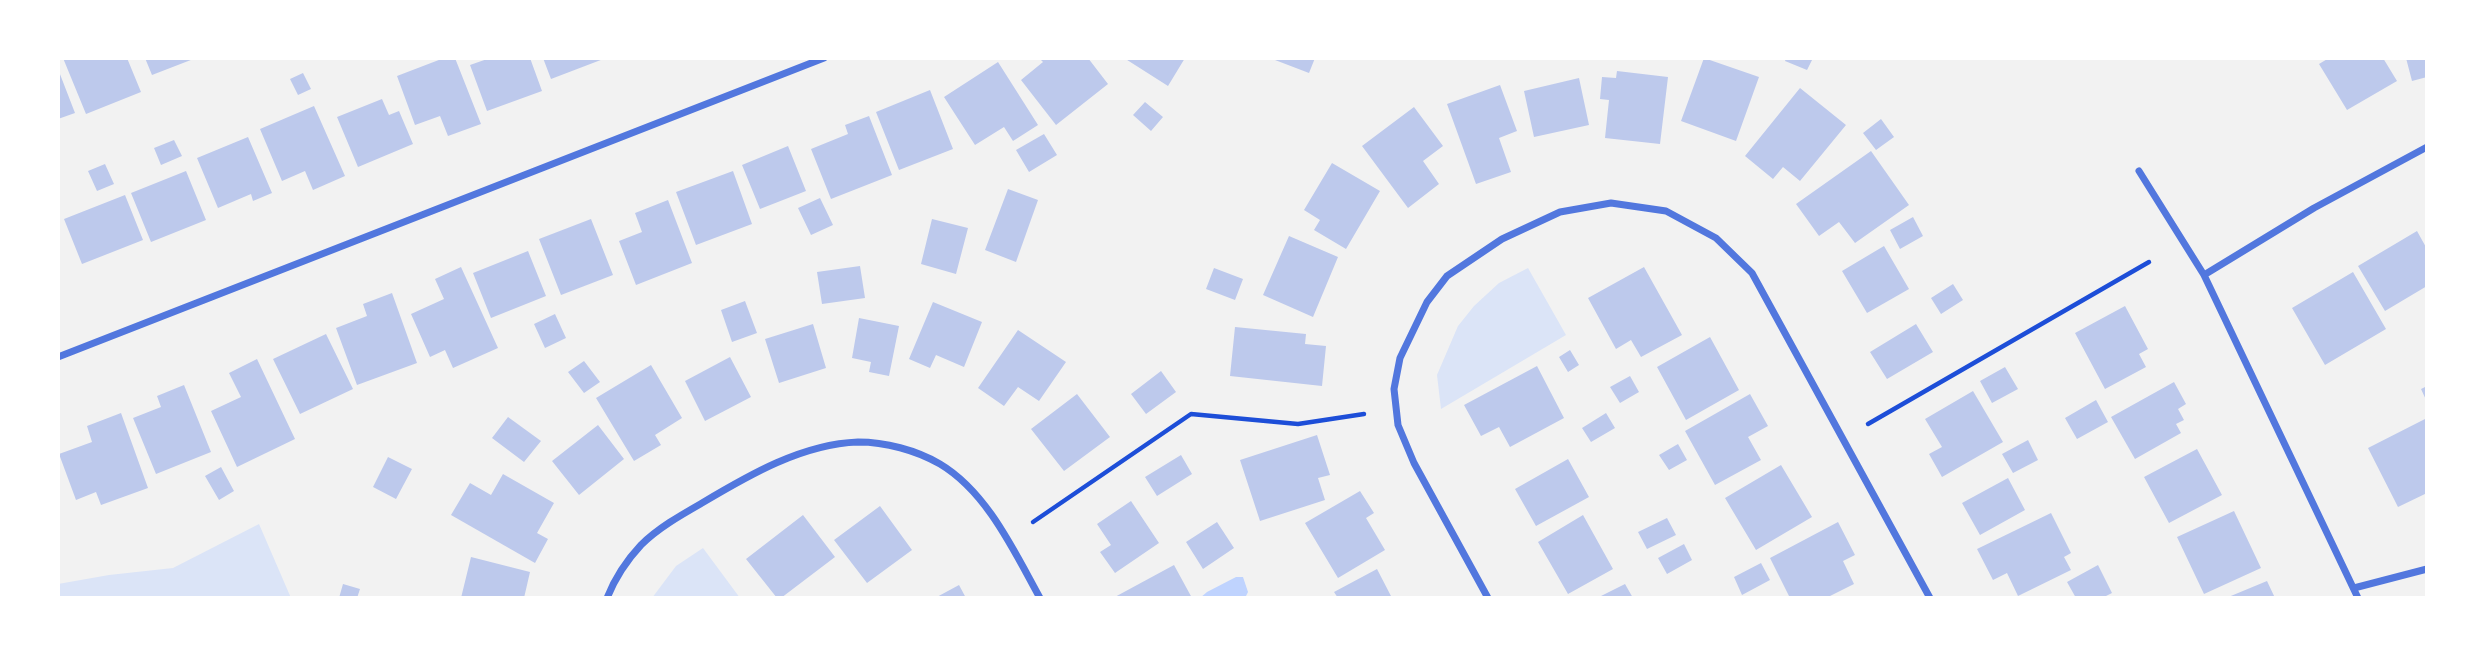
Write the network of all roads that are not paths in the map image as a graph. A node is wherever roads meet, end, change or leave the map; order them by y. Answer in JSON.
{"nodes":[{"id":1,"x":824,"y":58,"type":"edge"},
{"id":2,"x":2427,"y":148,"type":"edge"},
{"id":3,"x":2139,"y":171,"type":"dead end"},
{"id":4,"x":2204,"y":275,"type":"junction"},
{"id":5,"x":58,"y":357,"type":"edge"},
{"id":6,"x":2427,"y":569,"type":"edge"},
{"id":7,"x":2354,"y":588,"type":"junction"},
{"id":8,"x":607,"y":598,"type":"edge"},
{"id":9,"x":1040,"y":598,"type":"edge"},
{"id":10,"x":1488,"y":598,"type":"edge"},
{"id":11,"x":1930,"y":598,"type":"edge"},
{"id":12,"x":2358,"y":598,"type":"edge"}],
"edges":[{"from":1,"to":5,"type":"street"},
{"from":2,"to":4,"type":"street"},
{"from":3,"to":4,"type":"street"},
{"from":4,"to":7,"type":"street"},
{"from":6,"to":7,"type":"street"},
{"from":7,"to":12,"type":"street"},
{"from":8,"to":9,"type":"street"},
{"from":10,"to":11,"type":"street"}]}
